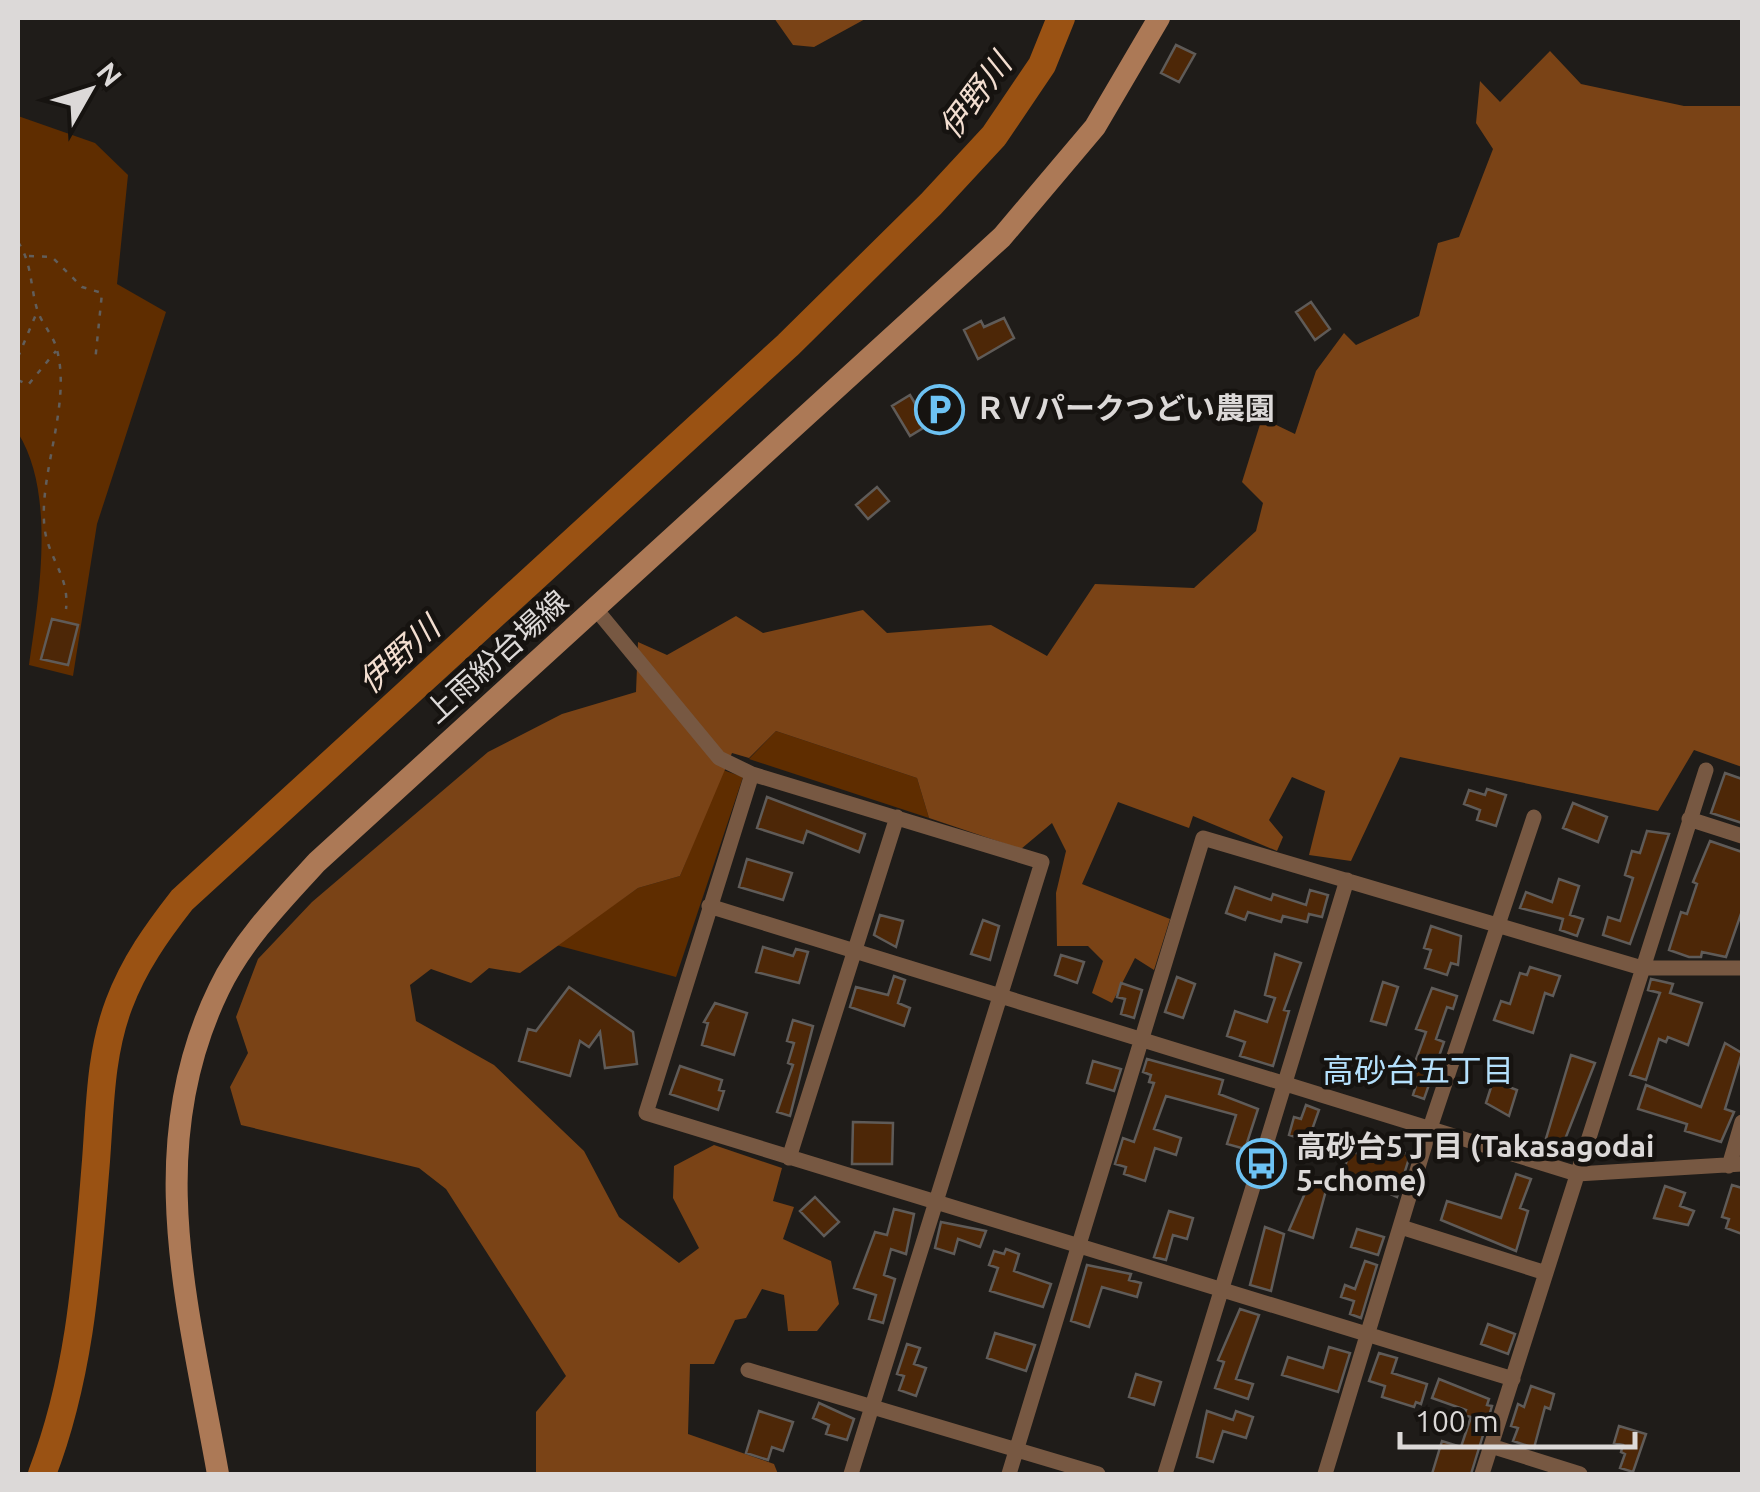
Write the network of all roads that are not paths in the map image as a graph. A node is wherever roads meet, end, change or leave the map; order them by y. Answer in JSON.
{"nodes":[{"id":1,"x":1160,"y":18,"type":"edge"},
{"id":2,"x":595,"y":608,"type":"junction"},
{"id":3,"x":1706,"y":770,"type":"dead end"},
{"id":4,"x":752,"y":774,"type":"junction"},
{"id":5,"x":897,"y":817,"type":"junction"},
{"id":6,"x":1534,"y":817,"type":"dead end"},
{"id":7,"x":1690,"y":819,"type":"junction"},
{"id":8,"x":1742,"y":836,"type":"edge"},
{"id":9,"x":1347,"y":880,"type":"junction"},
{"id":10,"x":709,"y":906,"type":"junction"},
{"id":11,"x":1496,"y":923,"type":"junction"},
{"id":12,"x":856,"y":951,"type":"junction"},
{"id":13,"x":1642,"y":968,"type":"junction"},
{"id":14,"x":1742,"y":968,"type":"edge"},
{"id":15,"x":999,"y":996,"type":"junction"},
{"id":16,"x":1142,"y":1040,"type":"junction"},
{"id":17,"x":1286,"y":1084,"type":"junction"},
{"id":18,"x":1742,"y":1122,"type":"edge"},
{"id":19,"x":1430,"y":1128,"type":"junction"},
{"id":20,"x":789,"y":1158,"type":"junction"},
{"id":21,"x":1736,"y":1165,"type":"edge"},
{"id":22,"x":1578,"y":1174,"type":"junction"},
{"id":23,"x":937,"y":1200,"type":"junction"},
{"id":24,"x":1401,"y":1227,"type":"junction"},
{"id":25,"x":1081,"y":1244,"type":"junction"},
{"id":26,"x":1546,"y":1272,"type":"junction"},
{"id":27,"x":1222,"y":1287,"type":"junction"},
{"id":28,"x":1367,"y":1332,"type":"junction"},
{"id":29,"x":748,"y":1370,"type":"dead end"},
{"id":30,"x":1513,"y":1379,"type":"junction"},
{"id":31,"x":872,"y":1407,"type":"junction"},
{"id":32,"x":1490,"y":1446,"type":"junction"},
{"id":33,"x":1017,"y":1451,"type":"junction"},
{"id":34,"x":218,"y":1474,"type":"edge"},
{"id":35,"x":851,"y":1474,"type":"edge"},
{"id":36,"x":1009,"y":1474,"type":"edge"},
{"id":37,"x":1098,"y":1474,"type":"edge"},
{"id":38,"x":1166,"y":1474,"type":"edge"},
{"id":39,"x":1324,"y":1474,"type":"edge"},
{"id":40,"x":1482,"y":1474,"type":"edge"},
{"id":41,"x":1580,"y":1474,"type":"edge"}],
"edges":[{"from":1,"to":2,"type":"main road","name":"上雨紛台場線"},
{"from":2,"to":4,"type":"street"},
{"from":2,"to":34,"type":"main road","name":"上雨紛台場線"},
{"from":3,"to":7,"type":"street"},
{"from":4,"to":5,"type":"street"},
{"from":4,"to":10,"type":"street"},
{"from":5,"to":12,"type":"street"},
{"from":5,"to":15,"type":"street"},
{"from":6,"to":11,"type":"street"},
{"from":7,"to":8,"type":"street"},
{"from":7,"to":13,"type":"street"},
{"from":9,"to":11,"type":"street"},
{"from":9,"to":16,"type":"street"},
{"from":9,"to":17,"type":"street"},
{"from":10,"to":12,"type":"street"},
{"from":10,"to":20,"type":"street"},
{"from":11,"to":13,"type":"street"},
{"from":11,"to":19,"type":"street"},
{"from":12,"to":15,"type":"street"},
{"from":12,"to":20,"type":"street"},
{"from":13,"to":14,"type":"street"},
{"from":13,"to":22,"type":"street"},
{"from":15,"to":16,"type":"street"},
{"from":15,"to":23,"type":"street"},
{"from":16,"to":17,"type":"street"},
{"from":16,"to":25,"type":"street"},
{"from":17,"to":19,"type":"street"},
{"from":17,"to":27,"type":"street"},
{"from":18,"to":21,"type":"street"},
{"from":19,"to":22,"type":"street"},
{"from":19,"to":24,"type":"street"},
{"from":20,"to":23,"type":"street"},
{"from":21,"to":22,"type":"street"},
{"from":22,"to":26,"type":"street"},
{"from":23,"to":25,"type":"street"},
{"from":23,"to":31,"type":"street"},
{"from":24,"to":26,"type":"street"},
{"from":24,"to":28,"type":"street"},
{"from":25,"to":27,"type":"street"},
{"from":25,"to":33,"type":"street"},
{"from":26,"to":30,"type":"street"},
{"from":27,"to":28,"type":"street"},
{"from":27,"to":38,"type":"street"},
{"from":28,"to":30,"type":"street"},
{"from":28,"to":39,"type":"street"},
{"from":29,"to":31,"type":"street"},
{"from":30,"to":32,"type":"street"},
{"from":31,"to":33,"type":"street"},
{"from":31,"to":35,"type":"street"},
{"from":32,"to":40,"type":"street"},
{"from":32,"to":41,"type":"street"},
{"from":33,"to":36,"type":"street"},
{"from":33,"to":37,"type":"street"}]}
